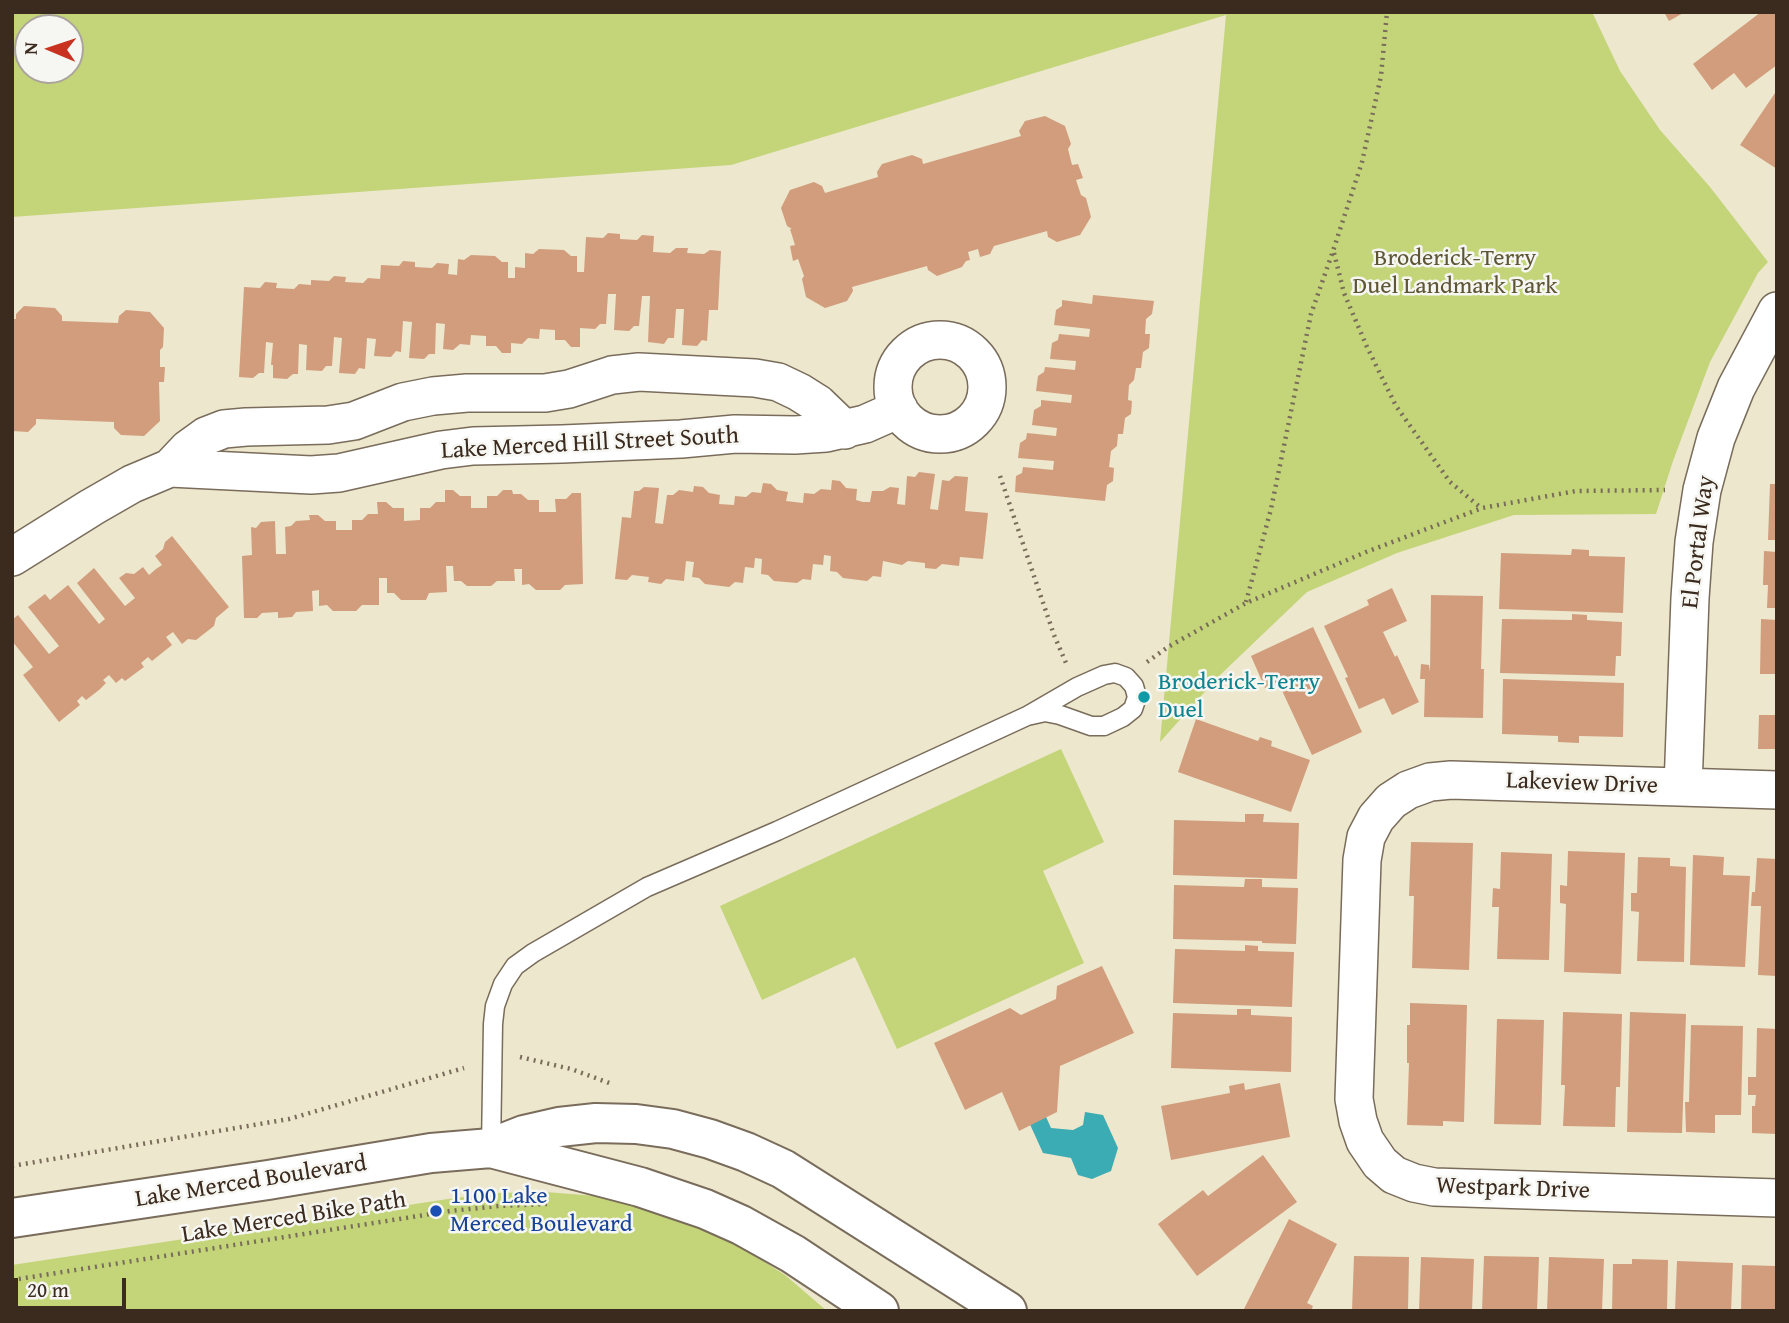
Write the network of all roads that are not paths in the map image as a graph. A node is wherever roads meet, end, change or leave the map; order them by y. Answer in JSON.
{"nodes":[{"id":1,"x":1777,"y":311,"type":"edge"},
{"id":2,"x":899,"y":409,"type":"dead end"},
{"id":3,"x":845,"y":430,"type":"junction"},
{"id":4,"x":170,"y":468,"type":"junction"},
{"id":5,"x":12,"y":557,"type":"edge"},
{"id":6,"x":1027,"y":716,"type":"junction"},
{"id":7,"x":1683,"y":787,"type":"junction"},
{"id":8,"x":1777,"y":790,"type":"edge"},
{"id":9,"x":1391,"y":801,"type":"joint"},
{"id":10,"x":491,"y":1148,"type":"junction"},
{"id":11,"x":1777,"y":1198,"type":"edge"},
{"id":12,"x":12,"y":1218,"type":"edge"},
{"id":13,"x":856,"y":1299,"type":"edge"},
{"id":14,"x":879,"y":1311,"type":"edge"},
{"id":15,"x":1007,"y":1311,"type":"edge"}],
"edges":[{"from":1,"to":7,"type":"street","name":"El Portal Way"},
{"from":2,"to":3,"type":"street","name":"Lake Merced Hill Street South"},
{"from":3,"to":4,"type":"street","name":"Lake Merced Hill Street South"},
{"from":3,"to":4,"type":"street","name":"Lake Merced Hill Street South"},
{"from":4,"to":5,"type":"street","name":"Lake Merced Hill Street South"},
{"from":6,"to":6,"type":"lane"},
{"from":6,"to":10,"type":"lane"},
{"from":7,"to":8,"type":"street","name":"Lakeview Drive"},
{"from":7,"to":9,"type":"street","name":"Lakeview Drive"},
{"from":9,"to":11,"type":"street","name":"Westpark Drive"},
{"from":10,"to":12,"type":"main road","name":"Lake Merced Boulevard"},
{"from":10,"to":13,"type":"main road","name":"Lake Merced Boulevard"},
{"from":10,"to":15,"type":"main road","name":"Lake Merced Boulevard"},
{"from":13,"to":14,"type":"main road","name":"Lake Merced Boulevard"}]}
